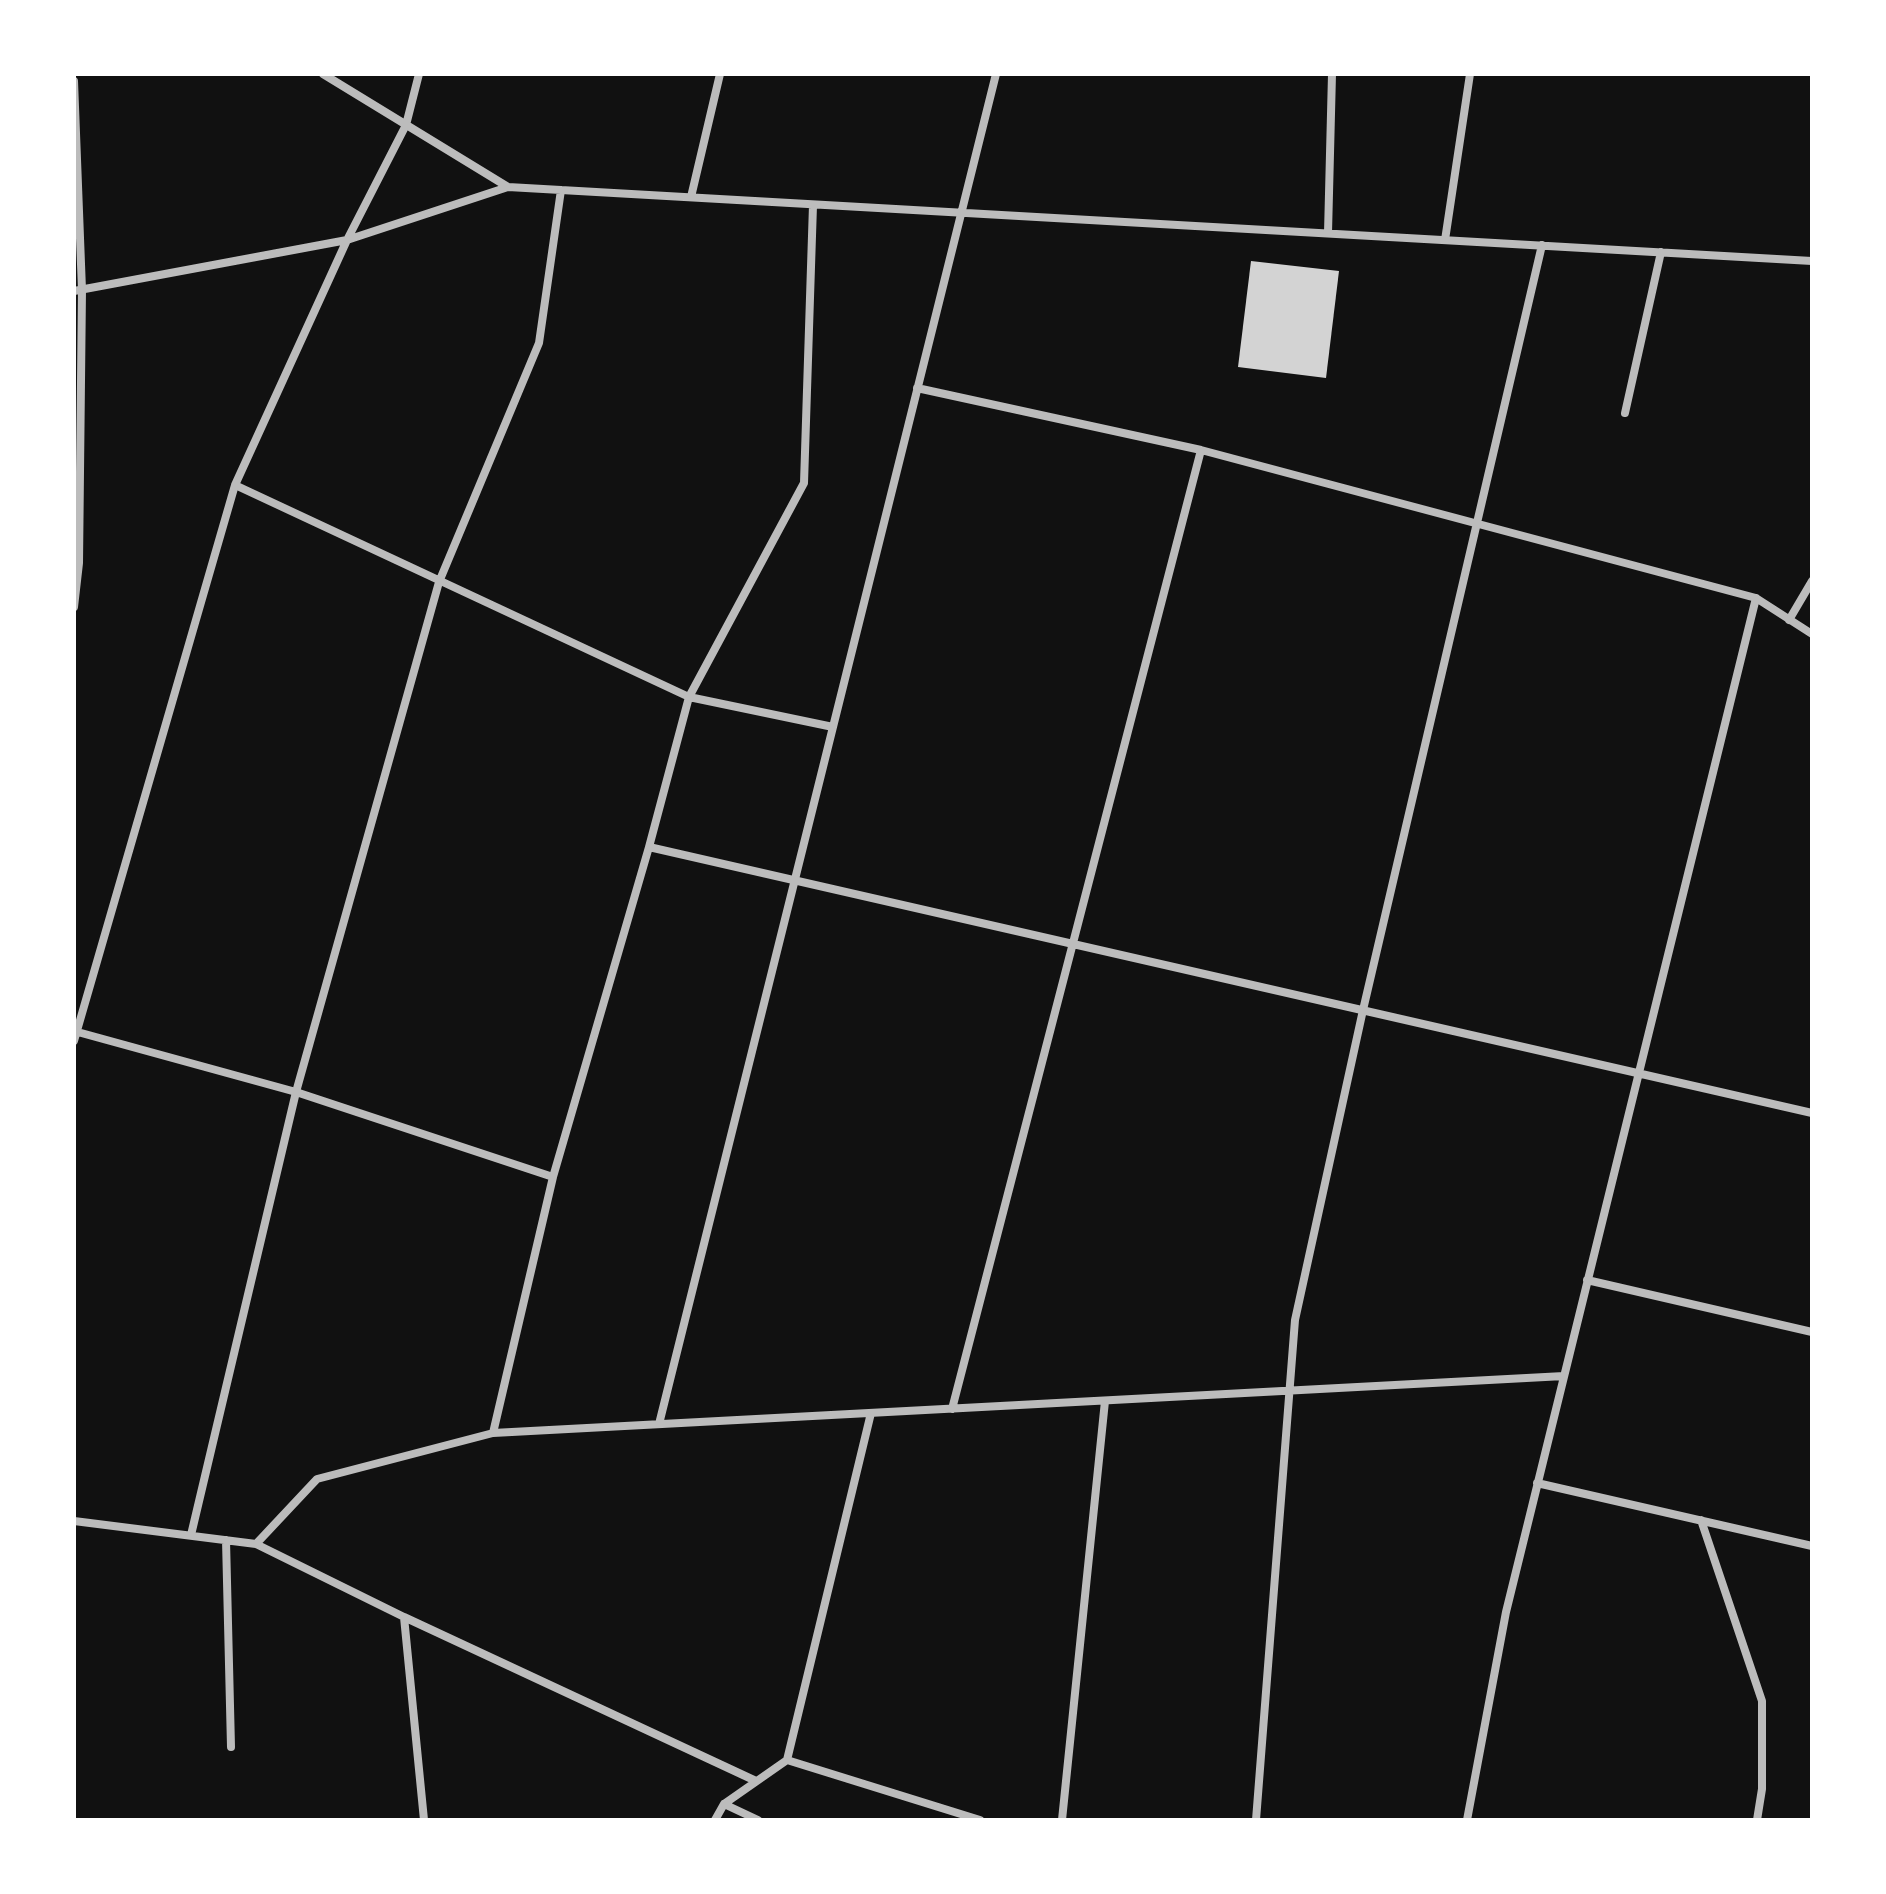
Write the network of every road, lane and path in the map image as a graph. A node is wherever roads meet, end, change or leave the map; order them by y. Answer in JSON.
{"nodes":[{"id":1,"x":323,"y":74,"type":"edge"},
{"id":2,"x":419,"y":74,"type":"edge"},
{"id":3,"x":720,"y":74,"type":"edge"},
{"id":4,"x":996,"y":74,"type":"edge"},
{"id":5,"x":1332,"y":74,"type":"edge"},
{"id":6,"x":1470,"y":74,"type":"edge"},
{"id":7,"x":74,"y":81,"type":"edge"},
{"id":8,"x":406,"y":125,"type":"junction"},
{"id":9,"x":508,"y":187,"type":"junction"},
{"id":10,"x":561,"y":190,"type":"junction"},
{"id":11,"x":691,"y":197,"type":"junction"},
{"id":12,"x":813,"y":205,"type":"junction"},
{"id":13,"x":961,"y":214,"type":"junction"},
{"id":14,"x":1328,"y":233,"type":"junction"},
{"id":15,"x":347,"y":240,"type":"junction"},
{"id":16,"x":1445,"y":240,"type":"junction"},
{"id":17,"x":1542,"y":245,"type":"junction"},
{"id":18,"x":1661,"y":252,"type":"junction"},
{"id":19,"x":1812,"y":261,"type":"edge"},
{"id":20,"x":78,"y":290,"type":"edge"},
{"id":21,"x":917,"y":388,"type":"junction"},
{"id":22,"x":1625,"y":413,"type":"dead end"},
{"id":23,"x":1201,"y":450,"type":"junction"},
{"id":24,"x":235,"y":485,"type":"junction"},
{"id":25,"x":1477,"y":524,"type":"junction"},
{"id":26,"x":1812,"y":581,"type":"edge"},
{"id":27,"x":439,"y":582,"type":"junction"},
{"id":28,"x":1756,"y":598,"type":"junction"},
{"id":29,"x":74,"y":607,"type":"edge"},
{"id":30,"x":1789,"y":620,"type":"junction"},
{"id":31,"x":1812,"y":634,"type":"edge"},
{"id":32,"x":689,"y":697,"type":"junction"},
{"id":33,"x":833,"y":727,"type":"junction"},
{"id":34,"x":649,"y":847,"type":"junction"},
{"id":35,"x":795,"y":881,"type":"junction"},
{"id":36,"x":1074,"y":945,"type":"junction"},
{"id":37,"x":1363,"y":1010,"type":"junction"},
{"id":38,"x":75,"y":1035,"type":"edge"},
{"id":39,"x":1639,"y":1074,"type":"junction"},
{"id":40,"x":296,"y":1092,"type":"junction"},
{"id":41,"x":1812,"y":1113,"type":"edge"},
{"id":42,"x":553,"y":1177,"type":"junction"},
{"id":43,"x":1587,"y":1280,"type":"junction"},
{"id":44,"x":1812,"y":1332,"type":"edge"},
{"id":45,"x":1564,"y":1376,"type":"junction"},
{"id":46,"x":1288,"y":1391,"type":"junction"},
{"id":47,"x":1105,"y":1401,"type":"junction"},
{"id":48,"x":952,"y":1409,"type":"junction"},
{"id":49,"x":871,"y":1413,"type":"junction"},
{"id":50,"x":659,"y":1424,"type":"junction"},
{"id":51,"x":493,"y":1433,"type":"junction"},
{"id":52,"x":1537,"y":1483,"type":"junction"},
{"id":53,"x":1701,"y":1520,"type":"junction"},
{"id":54,"x":74,"y":1521,"type":"edge"},
{"id":55,"x":191,"y":1535,"type":"junction"},
{"id":56,"x":226,"y":1540,"type":"junction"},
{"id":57,"x":256,"y":1544,"type":"junction"},
{"id":58,"x":1812,"y":1546,"type":"edge"},
{"id":59,"x":404,"y":1617,"type":"junction"},
{"id":60,"x":231,"y":1747,"type":"dead end"},
{"id":61,"x":787,"y":1760,"type":"junction"},
{"id":62,"x":756,"y":1781,"type":"junction"},
{"id":63,"x":724,"y":1804,"type":"junction"},
{"id":64,"x":424,"y":1820,"type":"edge"},
{"id":65,"x":715,"y":1820,"type":"edge"},
{"id":66,"x":758,"y":1820,"type":"edge"},
{"id":67,"x":980,"y":1820,"type":"edge"},
{"id":68,"x":1062,"y":1820,"type":"edge"},
{"id":69,"x":1256,"y":1820,"type":"edge"},
{"id":70,"x":1467,"y":1820,"type":"edge"},
{"id":71,"x":1757,"y":1820,"type":"edge"}],
"edges":[{"from":1,"to":8,"type":"street"},
{"from":2,"to":8,"type":"street"},
{"from":3,"to":11,"type":"street"},
{"from":4,"to":13,"type":"street"},
{"from":5,"to":14,"type":"street"},
{"from":6,"to":16,"type":"street"},
{"from":7,"to":20,"type":"street"},
{"from":8,"to":9,"type":"street"},
{"from":8,"to":15,"type":"street"},
{"from":9,"to":10,"type":"street"},
{"from":9,"to":15,"type":"street"},
{"from":10,"to":11,"type":"street"},
{"from":10,"to":27,"type":"street"},
{"from":11,"to":12,"type":"street"},
{"from":12,"to":13,"type":"street"},
{"from":12,"to":32,"type":"street"},
{"from":13,"to":14,"type":"street"},
{"from":13,"to":21,"type":"street"},
{"from":14,"to":16,"type":"street"},
{"from":15,"to":20,"type":"street"},
{"from":15,"to":24,"type":"street"},
{"from":16,"to":17,"type":"street"},
{"from":17,"to":18,"type":"street"},
{"from":17,"to":25,"type":"street"},
{"from":18,"to":19,"type":"street"},
{"from":18,"to":22,"type":"street"},
{"from":20,"to":29,"type":"street"},
{"from":21,"to":23,"type":"street"},
{"from":21,"to":33,"type":"street"},
{"from":23,"to":25,"type":"street"},
{"from":23,"to":36,"type":"street"},
{"from":24,"to":27,"type":"street"},
{"from":24,"to":38,"type":"street"},
{"from":25,"to":28,"type":"street"},
{"from":25,"to":37,"type":"street"},
{"from":26,"to":30,"type":"street"},
{"from":27,"to":32,"type":"street"},
{"from":27,"to":40,"type":"street"},
{"from":28,"to":30,"type":"street"},
{"from":28,"to":39,"type":"street"},
{"from":30,"to":31,"type":"street"},
{"from":32,"to":33,"type":"street"},
{"from":32,"to":34,"type":"street"},
{"from":33,"to":35,"type":"street"},
{"from":34,"to":35,"type":"street"},
{"from":34,"to":42,"type":"street"},
{"from":35,"to":36,"type":"street"},
{"from":35,"to":50,"type":"street"},
{"from":36,"to":37,"type":"street"},
{"from":36,"to":48,"type":"street"},
{"from":37,"to":39,"type":"street"},
{"from":37,"to":46,"type":"street"},
{"from":38,"to":40,"type":"street"},
{"from":39,"to":41,"type":"street"},
{"from":39,"to":43,"type":"street"},
{"from":40,"to":42,"type":"street"},
{"from":40,"to":55,"type":"street"},
{"from":42,"to":51,"type":"street"},
{"from":43,"to":44,"type":"street"},
{"from":43,"to":45,"type":"street"},
{"from":45,"to":46,"type":"street"},
{"from":45,"to":52,"type":"street"},
{"from":46,"to":47,"type":"street"},
{"from":46,"to":69,"type":"street"},
{"from":47,"to":48,"type":"street"},
{"from":47,"to":68,"type":"street"},
{"from":48,"to":49,"type":"street"},
{"from":49,"to":50,"type":"street"},
{"from":49,"to":61,"type":"street"},
{"from":50,"to":51,"type":"street"},
{"from":51,"to":57,"type":"street"},
{"from":52,"to":53,"type":"street"},
{"from":52,"to":70,"type":"street"},
{"from":53,"to":58,"type":"street"},
{"from":53,"to":71,"type":"street"},
{"from":54,"to":55,"type":"street"},
{"from":55,"to":56,"type":"street"},
{"from":56,"to":57,"type":"street"},
{"from":56,"to":60,"type":"street"},
{"from":57,"to":59,"type":"street"},
{"from":59,"to":62,"type":"street"},
{"from":59,"to":64,"type":"street"},
{"from":61,"to":62,"type":"street"},
{"from":61,"to":67,"type":"street"},
{"from":62,"to":63,"type":"street"},
{"from":63,"to":65,"type":"street"},
{"from":63,"to":66,"type":"street"}]}
